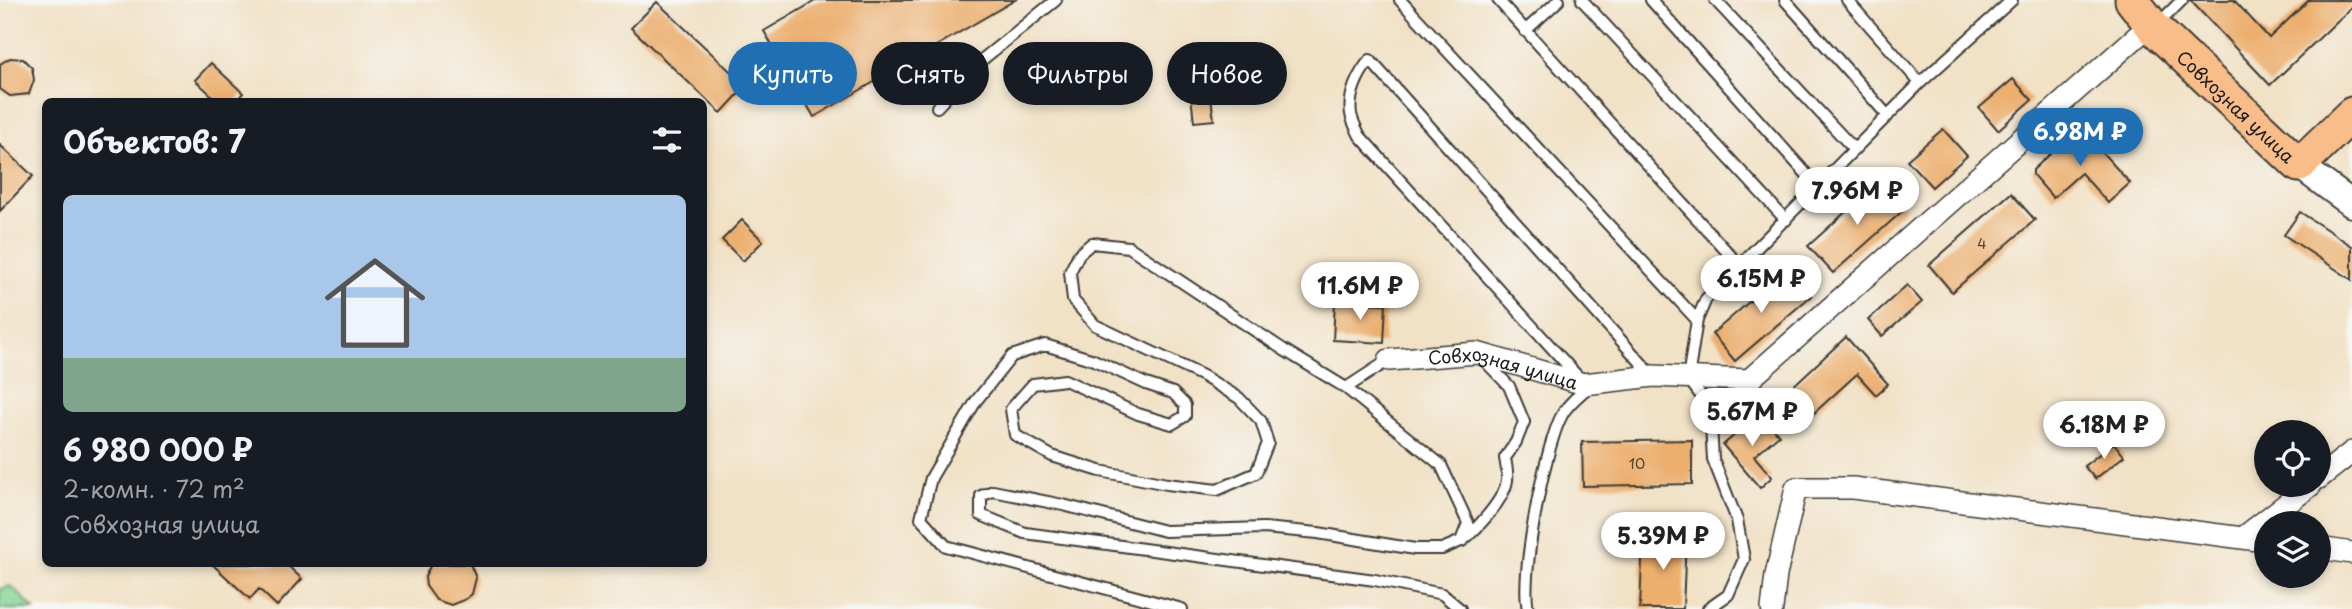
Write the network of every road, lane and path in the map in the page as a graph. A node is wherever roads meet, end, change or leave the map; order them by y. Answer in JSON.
{"nodes":[{"id":1,"x":1056,"y":0,"type":"edge"},
{"id":2,"x":1400,"y":0,"type":"edge"},
{"id":3,"x":1498,"y":0,"type":"edge"},
{"id":4,"x":1559,"y":0,"type":"edge"},
{"id":5,"x":1582,"y":0,"type":"edge"},
{"id":6,"x":1651,"y":0,"type":"edge"},
{"id":7,"x":1715,"y":0,"type":"edge"},
{"id":8,"x":1785,"y":0,"type":"edge"},
{"id":9,"x":1847,"y":0,"type":"edge"},
{"id":10,"x":2012,"y":0,"type":"edge"},
{"id":11,"x":2182,"y":0,"type":"edge"},
{"id":12,"x":2146,"y":17,"type":"edge"},
{"id":13,"x":1525,"y":31,"type":"junction"},
{"id":14,"x":1920,"y":83,"type":"junction"},
{"id":15,"x":937,"y":107,"type":"dead end"},
{"id":16,"x":2352,"y":114,"type":"edge"},
{"id":17,"x":1888,"y":116,"type":"junction"},
{"id":18,"x":1854,"y":149,"type":"junction"},
{"id":19,"x":2299,"y":165,"type":"junction"},
{"id":20,"x":1818,"y":187,"type":"junction"},
{"id":21,"x":2352,"y":204,"type":"edge"},
{"id":22,"x":1786,"y":220,"type":"junction"},
{"id":23,"x":1740,"y":266,"type":"junction"},
{"id":24,"x":1697,"y":320,"type":"junction"},
{"id":25,"x":1477,"y":353,"type":"junction"},
{"id":26,"x":1389,"y":360,"type":"joint"},
{"id":27,"x":1653,"y":376,"type":"junction"},
{"id":28,"x":1688,"y":378,"type":"junction"},
{"id":29,"x":1593,"y":383,"type":"junction"},
{"id":30,"x":1346,"y":388,"type":"junction"},
{"id":31,"x":2352,"y":452,"type":"edge"},
{"id":32,"x":2331,"y":469,"type":"edge"},
{"id":33,"x":2296,"y":497,"type":"edge"},
{"id":34,"x":2244,"y":537,"type":"junction"},
{"id":35,"x":2254,"y":539,"type":"edge"},
{"id":36,"x":1461,"y":541,"type":"junction"},
{"id":37,"x":2331,"y":550,"type":"edge"},
{"id":38,"x":2352,"y":553,"type":"edge"},
{"id":39,"x":1182,"y":609,"type":"edge"},
{"id":40,"x":1460,"y":609,"type":"edge"},
{"id":41,"x":1528,"y":609,"type":"edge"},
{"id":42,"x":1708,"y":609,"type":"edge"},
{"id":43,"x":1772,"y":609,"type":"edge"}],
"edges":[{"from":1,"to":15,"type":"lane"},
{"from":2,"to":24,"type":"lane"},
{"from":3,"to":13,"type":"lane"},
{"from":4,"to":13,"type":"lane"},
{"from":5,"to":22,"type":"lane"},
{"from":6,"to":20,"type":"lane"},
{"from":7,"to":18,"type":"lane"},
{"from":8,"to":17,"type":"lane"},
{"from":9,"to":14,"type":"lane"},
{"from":10,"to":14,"type":"lane"},
{"from":11,"to":12,"type":"lane"},
{"from":12,"to":19,"type":"main road","name":"Совхозная улица"},
{"from":12,"to":28,"type":"street","name":"Совхозная улица"},
{"from":13,"to":23,"type":"lane"},
{"from":14,"to":17,"type":"lane"},
{"from":16,"to":19,"type":"main road","name":"Совхозная улица"},
{"from":17,"to":18,"type":"lane"},
{"from":18,"to":20,"type":"lane"},
{"from":19,"to":21,"type":"street"},
{"from":20,"to":22,"type":"lane"},
{"from":22,"to":23,"type":"lane"},
{"from":23,"to":24,"type":"lane"},
{"from":24,"to":28,"type":"lane"},
{"from":25,"to":26,"type":"street","name":"Совхозная улица"},
{"from":25,"to":29,"type":"street","name":"Совхозная улица"},
{"from":25,"to":36,"type":"lane"},
{"from":26,"to":30,"type":"lane"},
{"from":27,"to":28,"type":"street","name":"Совхозная улица"},
{"from":27,"to":29,"type":"street","name":"Совхозная улица"},
{"from":27,"to":29,"type":"lane"},
{"from":28,"to":42,"type":"lane"},
{"from":29,"to":41,"type":"lane"},
{"from":30,"to":36,"type":"lane"},
{"from":30,"to":39,"type":"lane"},
{"from":31,"to":32,"type":"street"},
{"from":33,"to":34,"type":"street"},
{"from":34,"to":35,"type":"street"},
{"from":34,"to":43,"type":"street"},
{"from":36,"to":40,"type":"lane"},
{"from":37,"to":38,"type":"street"}]}
